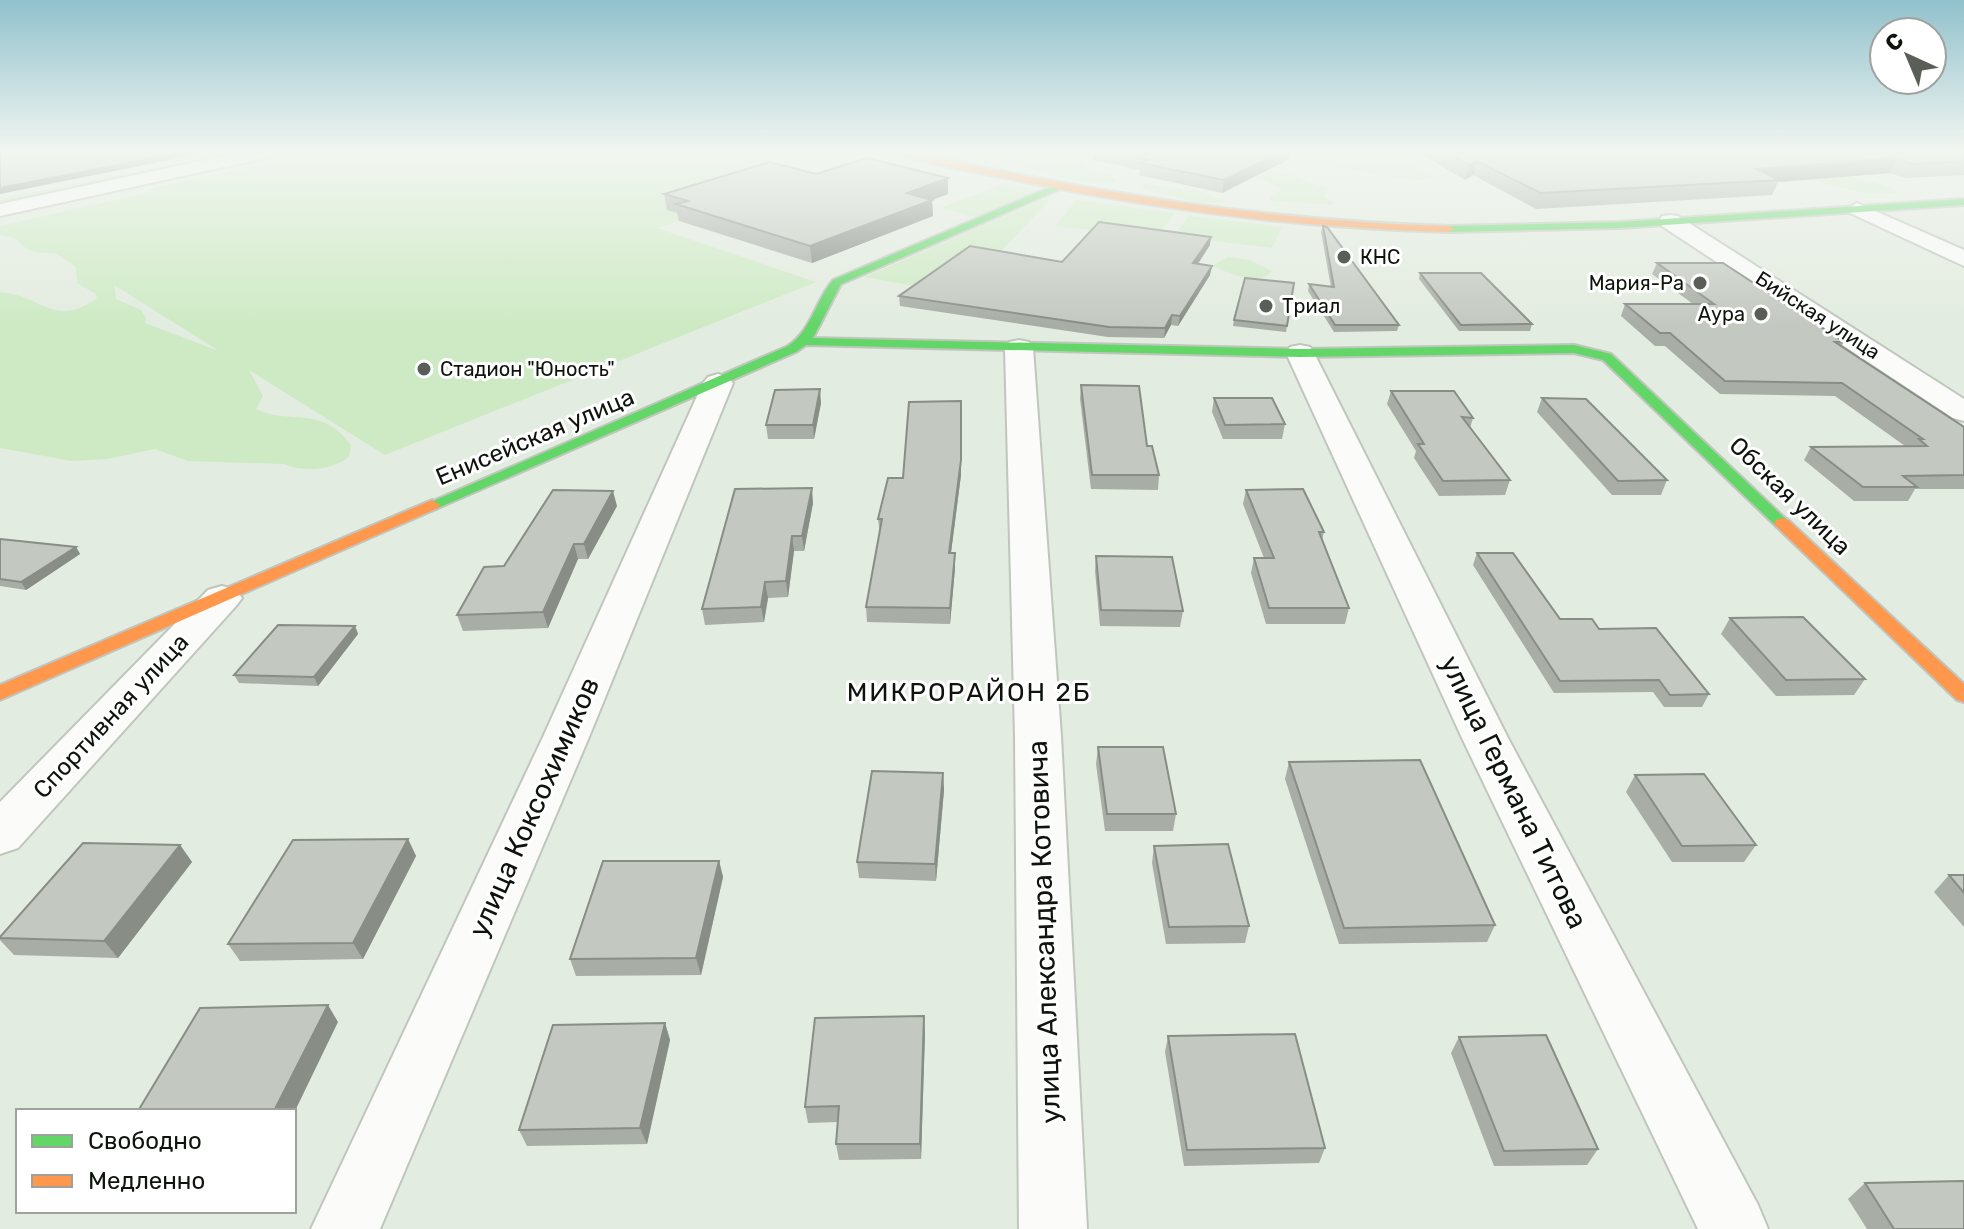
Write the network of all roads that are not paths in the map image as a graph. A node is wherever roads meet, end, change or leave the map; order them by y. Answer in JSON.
{"nodes":[{"id":1,"x":1005,"y":209,"type":"edge"},
{"id":2,"x":1191,"y":209,"type":"edge"},
{"id":3,"x":1851,"y":209,"type":"edge"},
{"id":4,"x":1857,"y":209,"type":"edge"},
{"id":5,"x":1670,"y":221,"type":"junction"},
{"id":6,"x":1964,"y":259,"type":"edge"},
{"id":7,"x":806,"y":341,"type":"junction"},
{"id":8,"x":1019,"y":348,"type":"junction"},
{"id":9,"x":1300,"y":353,"type":"junction"},
{"id":10,"x":718,"y":383,"type":"junction"},
{"id":11,"x":1964,"y":412,"type":"edge"},
{"id":12,"x":222,"y":598,"type":"junction"},
{"id":13,"x":0,"y":693,"type":"edge"},
{"id":14,"x":1964,"y":695,"type":"edge"},
{"id":15,"x":0,"y":834,"type":"edge"},
{"id":16,"x":345,"y":1229,"type":"edge"},
{"id":17,"x":1053,"y":1229,"type":"edge"},
{"id":18,"x":1734,"y":1229,"type":"edge"}],
"edges":[{"from":1,"to":7,"type":"street"},
{"from":2,"to":5,"type":"street"},
{"from":3,"to":5,"type":"street"},
{"from":4,"to":6,"type":"street"},
{"from":5,"to":11,"type":"street","name":"Бийская улица"},
{"from":7,"to":8,"type":"street","name":"Обская улица"},
{"from":7,"to":10,"type":"street","name":"Енисейская улица"},
{"from":8,"to":9,"type":"street","name":"Обская улица"},
{"from":8,"to":17,"type":"street","name":"улица Александра Котовича"},
{"from":9,"to":14,"type":"street","name":"Обская улица"},
{"from":9,"to":18,"type":"street","name":"улица Германа Титова"},
{"from":10,"to":12,"type":"street","name":"Енисейская улица"},
{"from":10,"to":16,"type":"street","name":"улица Коксохимиков"},
{"from":12,"to":13,"type":"street","name":"Енисейская улица"},
{"from":12,"to":15,"type":"street","name":"Спортивная улица"}]}
